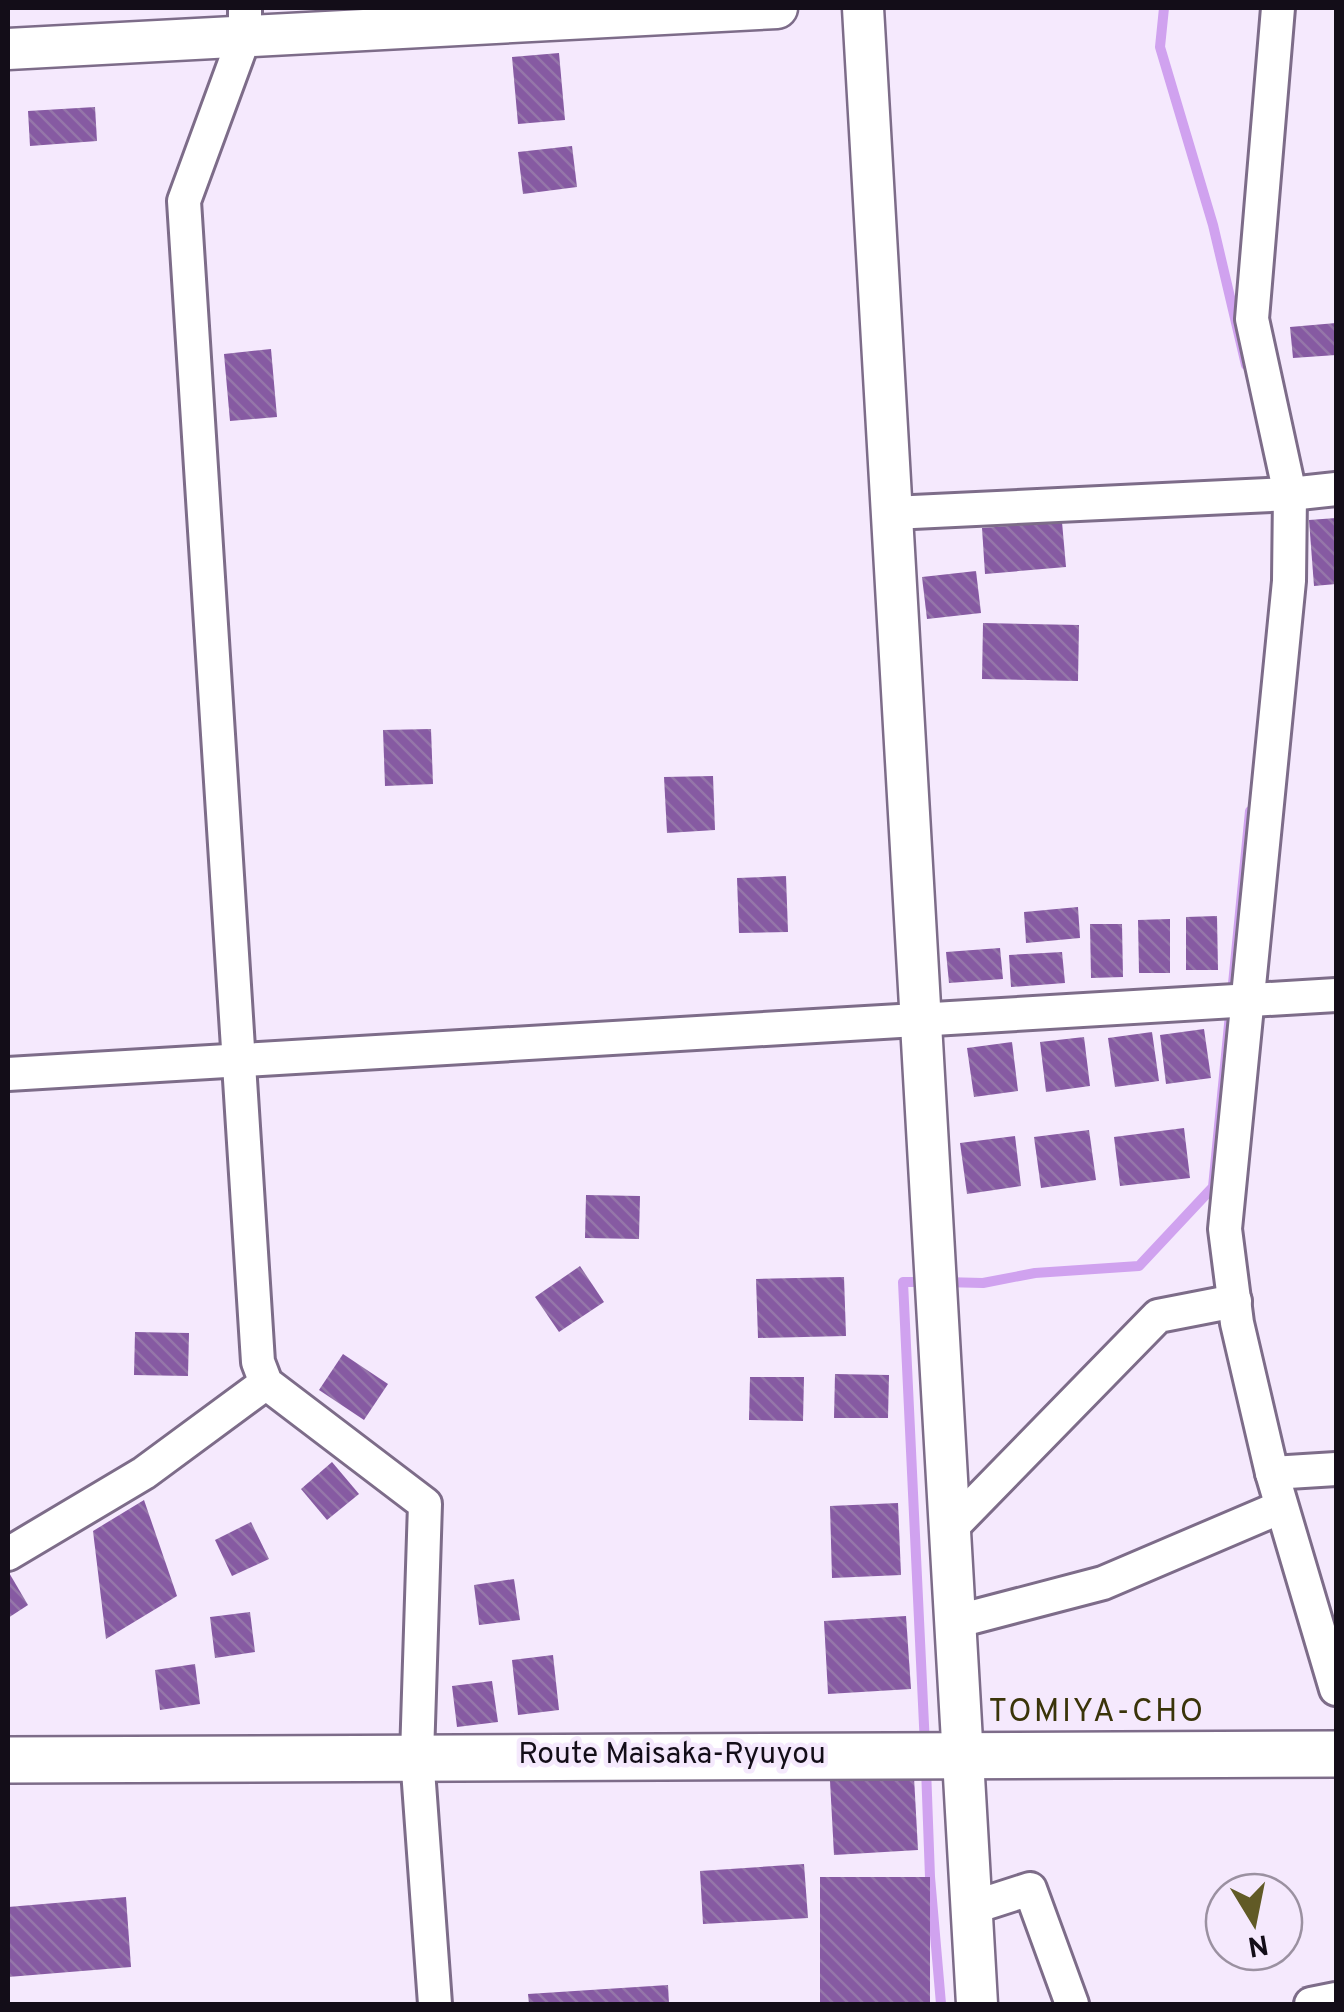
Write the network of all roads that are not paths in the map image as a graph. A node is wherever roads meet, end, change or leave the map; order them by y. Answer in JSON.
{"nodes":[{"id":1,"x":777,"y":8,"type":"edge"},
{"id":2,"x":863,"y":8,"type":"edge"},
{"id":3,"x":1278,"y":8,"type":"edge"},
{"id":4,"x":245,"y":21,"type":"edge"},
{"id":5,"x":8,"y":49,"type":"edge"},
{"id":6,"x":1336,"y":489,"type":"edge"},
{"id":7,"x":1290,"y":494,"type":"junction"},
{"id":8,"x":892,"y":513,"type":"junction"},
{"id":9,"x":1336,"y":996,"type":"edge"},
{"id":10,"x":1249,"y":1000,"type":"junction"},
{"id":11,"x":922,"y":1020,"type":"junction"},
{"id":12,"x":239,"y":1060,"type":"junction"},
{"id":13,"x":8,"y":1074,"type":"edge"},
{"id":14,"x":1234,"y":1300,"type":"junction"},
{"id":15,"x":266,"y":1384,"type":"junction"},
{"id":16,"x":1336,"y":1469,"type":"edge"},
{"id":17,"x":1272,"y":1473,"type":"junction"},
{"id":18,"x":1281,"y":1506,"type":"junction"},
{"id":19,"x":950,"y":1529,"type":"junction"},
{"id":20,"x":8,"y":1554,"type":"edge"},
{"id":21,"x":954,"y":1622,"type":"junction"},
{"id":22,"x":1336,"y":1689,"type":"edge"},
{"id":23,"x":961,"y":1754,"type":"junction"},
{"id":24,"x":1336,"y":1754,"type":"edge"},
{"id":25,"x":417,"y":1756,"type":"junction"},
{"id":26,"x":8,"y":1760,"type":"edge"},
{"id":27,"x":971,"y":1908,"type":"junction"},
{"id":28,"x":1336,"y":1999,"type":"edge"},
{"id":29,"x":435,"y":2004,"type":"edge"},
{"id":30,"x":977,"y":2004,"type":"edge"},
{"id":31,"x":1072,"y":2004,"type":"edge"},
{"id":32,"x":1311,"y":2004,"type":"edge"}],
"edges":[{"from":1,"to":4,"type":"street"},
{"from":2,"to":8,"type":"street"},
{"from":3,"to":7,"type":"street"},
{"from":4,"to":5,"type":"street"},
{"from":4,"to":12,"type":"street"},
{"from":6,"to":7,"type":"street"},
{"from":7,"to":8,"type":"street"},
{"from":7,"to":10,"type":"street"},
{"from":8,"to":11,"type":"street"},
{"from":9,"to":10,"type":"street"},
{"from":10,"to":11,"type":"street"},
{"from":10,"to":14,"type":"street"},
{"from":11,"to":12,"type":"street"},
{"from":11,"to":19,"type":"street"},
{"from":12,"to":13,"type":"street"},
{"from":12,"to":15,"type":"street"},
{"from":14,"to":17,"type":"street"},
{"from":14,"to":19,"type":"street"},
{"from":15,"to":20,"type":"street"},
{"from":15,"to":25,"type":"street"},
{"from":16,"to":17,"type":"street"},
{"from":17,"to":18,"type":"street"},
{"from":18,"to":21,"type":"street"},
{"from":18,"to":22,"type":"street"},
{"from":19,"to":21,"type":"street"},
{"from":21,"to":23,"type":"street"},
{"from":23,"to":24,"type":"main road","name":"Route Maisaka-Ryuyou"},
{"from":23,"to":25,"type":"main road","name":"Route Maisaka-Ryuyou"},
{"from":23,"to":27,"type":"street"},
{"from":25,"to":26,"type":"main road","name":"Route Maisaka-Ryuyou"},
{"from":25,"to":29,"type":"street"},
{"from":27,"to":30,"type":"street"},
{"from":27,"to":31,"type":"street"},
{"from":28,"to":32,"type":"street"}]}
